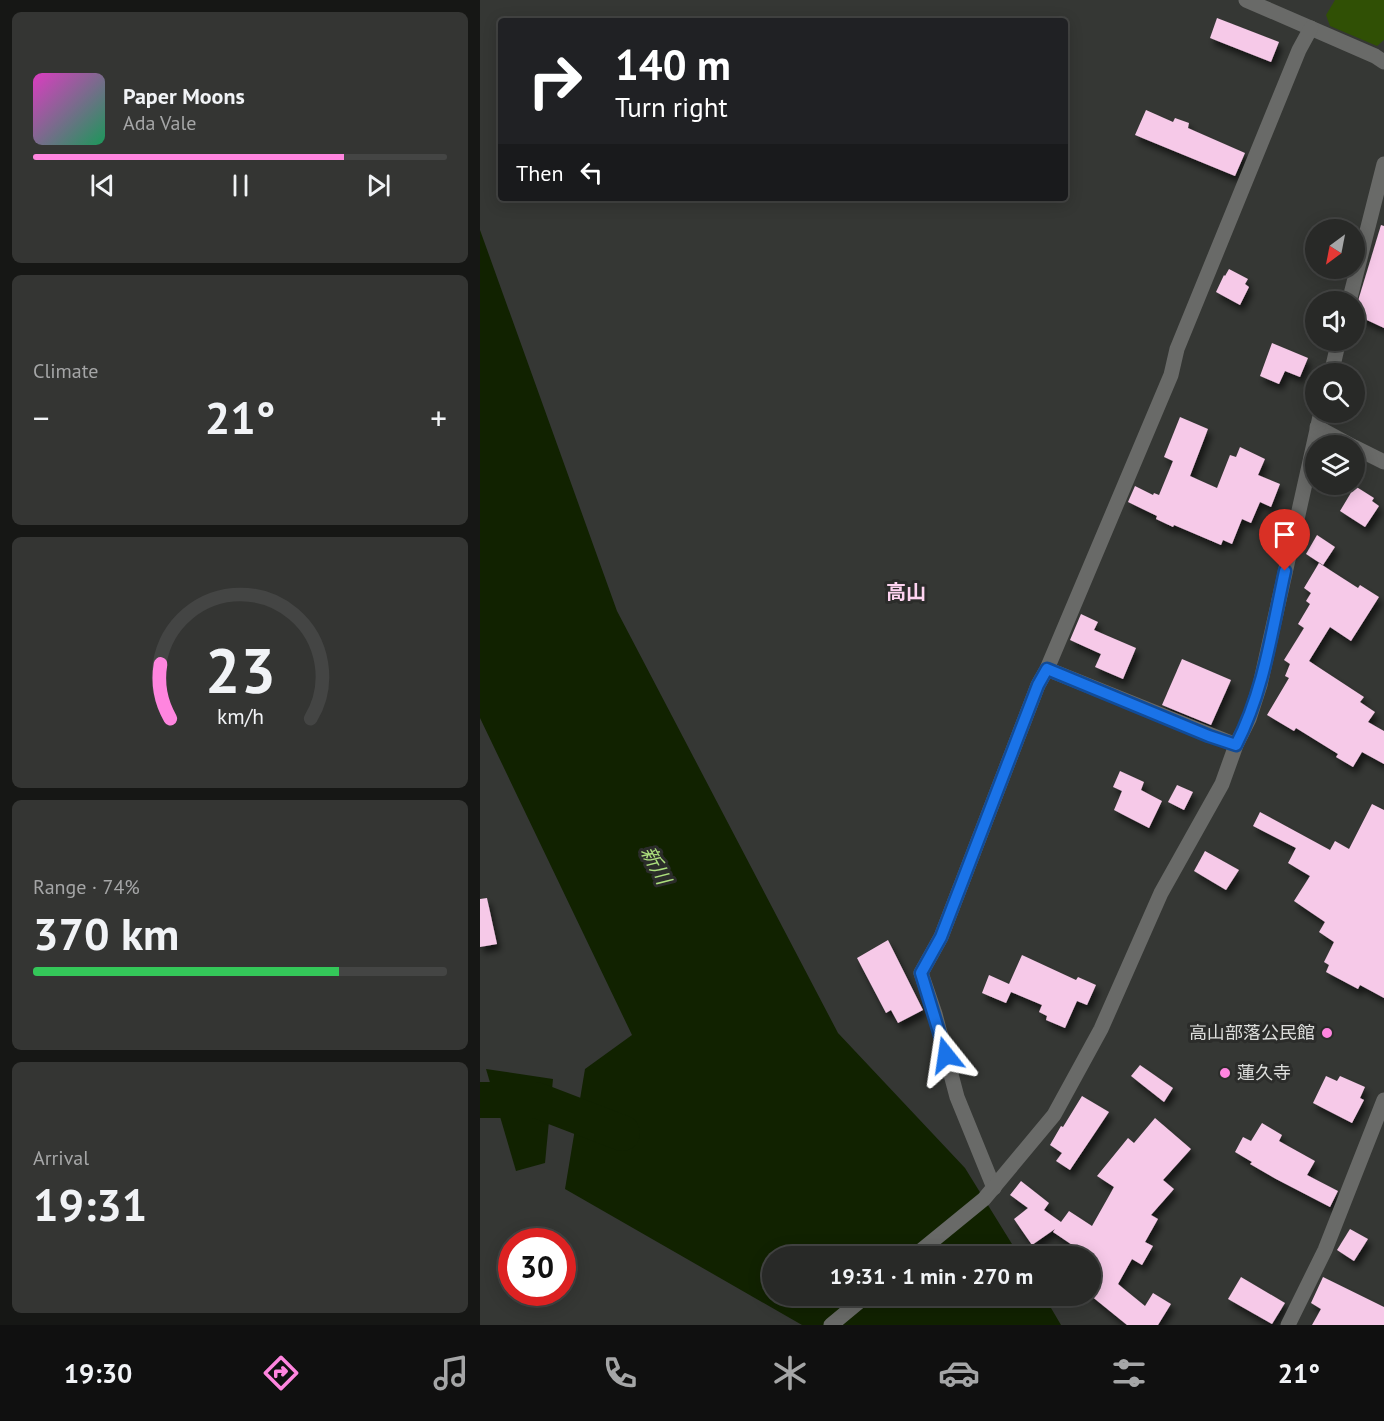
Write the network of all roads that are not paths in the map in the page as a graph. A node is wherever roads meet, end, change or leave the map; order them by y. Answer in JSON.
{"nodes":[{"id":1,"x":1246,"y":0,"type":"edge"},
{"id":2,"x":1311,"y":28,"type":"junction"},
{"id":3,"x":1384,"y":62,"type":"edge"},
{"id":4,"x":1384,"y":165,"type":"edge"},
{"id":5,"x":1352,"y":291,"type":"edge"},
{"id":6,"x":1318,"y":423,"type":"edge"},
{"id":7,"x":1323,"y":423,"type":"edge"},
{"id":8,"x":1339,"y":435,"type":"edge"},
{"id":9,"x":1365,"y":452,"type":"edge"},
{"id":10,"x":1384,"y":462,"type":"edge"},
{"id":11,"x":1047,"y":669,"type":"junction"},
{"id":12,"x":1236,"y":745,"type":"junction"},
{"id":13,"x":1384,"y":1100,"type":"edge"},
{"id":14,"x":989,"y":1193,"type":"junction"},
{"id":15,"x":927,"y":1246,"type":"edge"},
{"id":16,"x":854,"y":1306,"type":"edge"},
{"id":17,"x":831,"y":1325,"type":"edge"},
{"id":18,"x":1288,"y":1325,"type":"edge"}],
"edges":[{"from":1,"to":2,"type":"street"},
{"from":2,"to":3,"type":"street"},
{"from":2,"to":11,"type":"street"},
{"from":4,"to":5,"type":"street"},
{"from":6,"to":12,"type":"street"},
{"from":7,"to":8,"type":"street"},
{"from":9,"to":10,"type":"street"},
{"from":11,"to":12,"type":"street"},
{"from":11,"to":14,"type":"street"},
{"from":12,"to":14,"type":"street"},
{"from":13,"to":18,"type":"street"},
{"from":14,"to":15,"type":"street"},
{"from":16,"to":17,"type":"street"}]}
